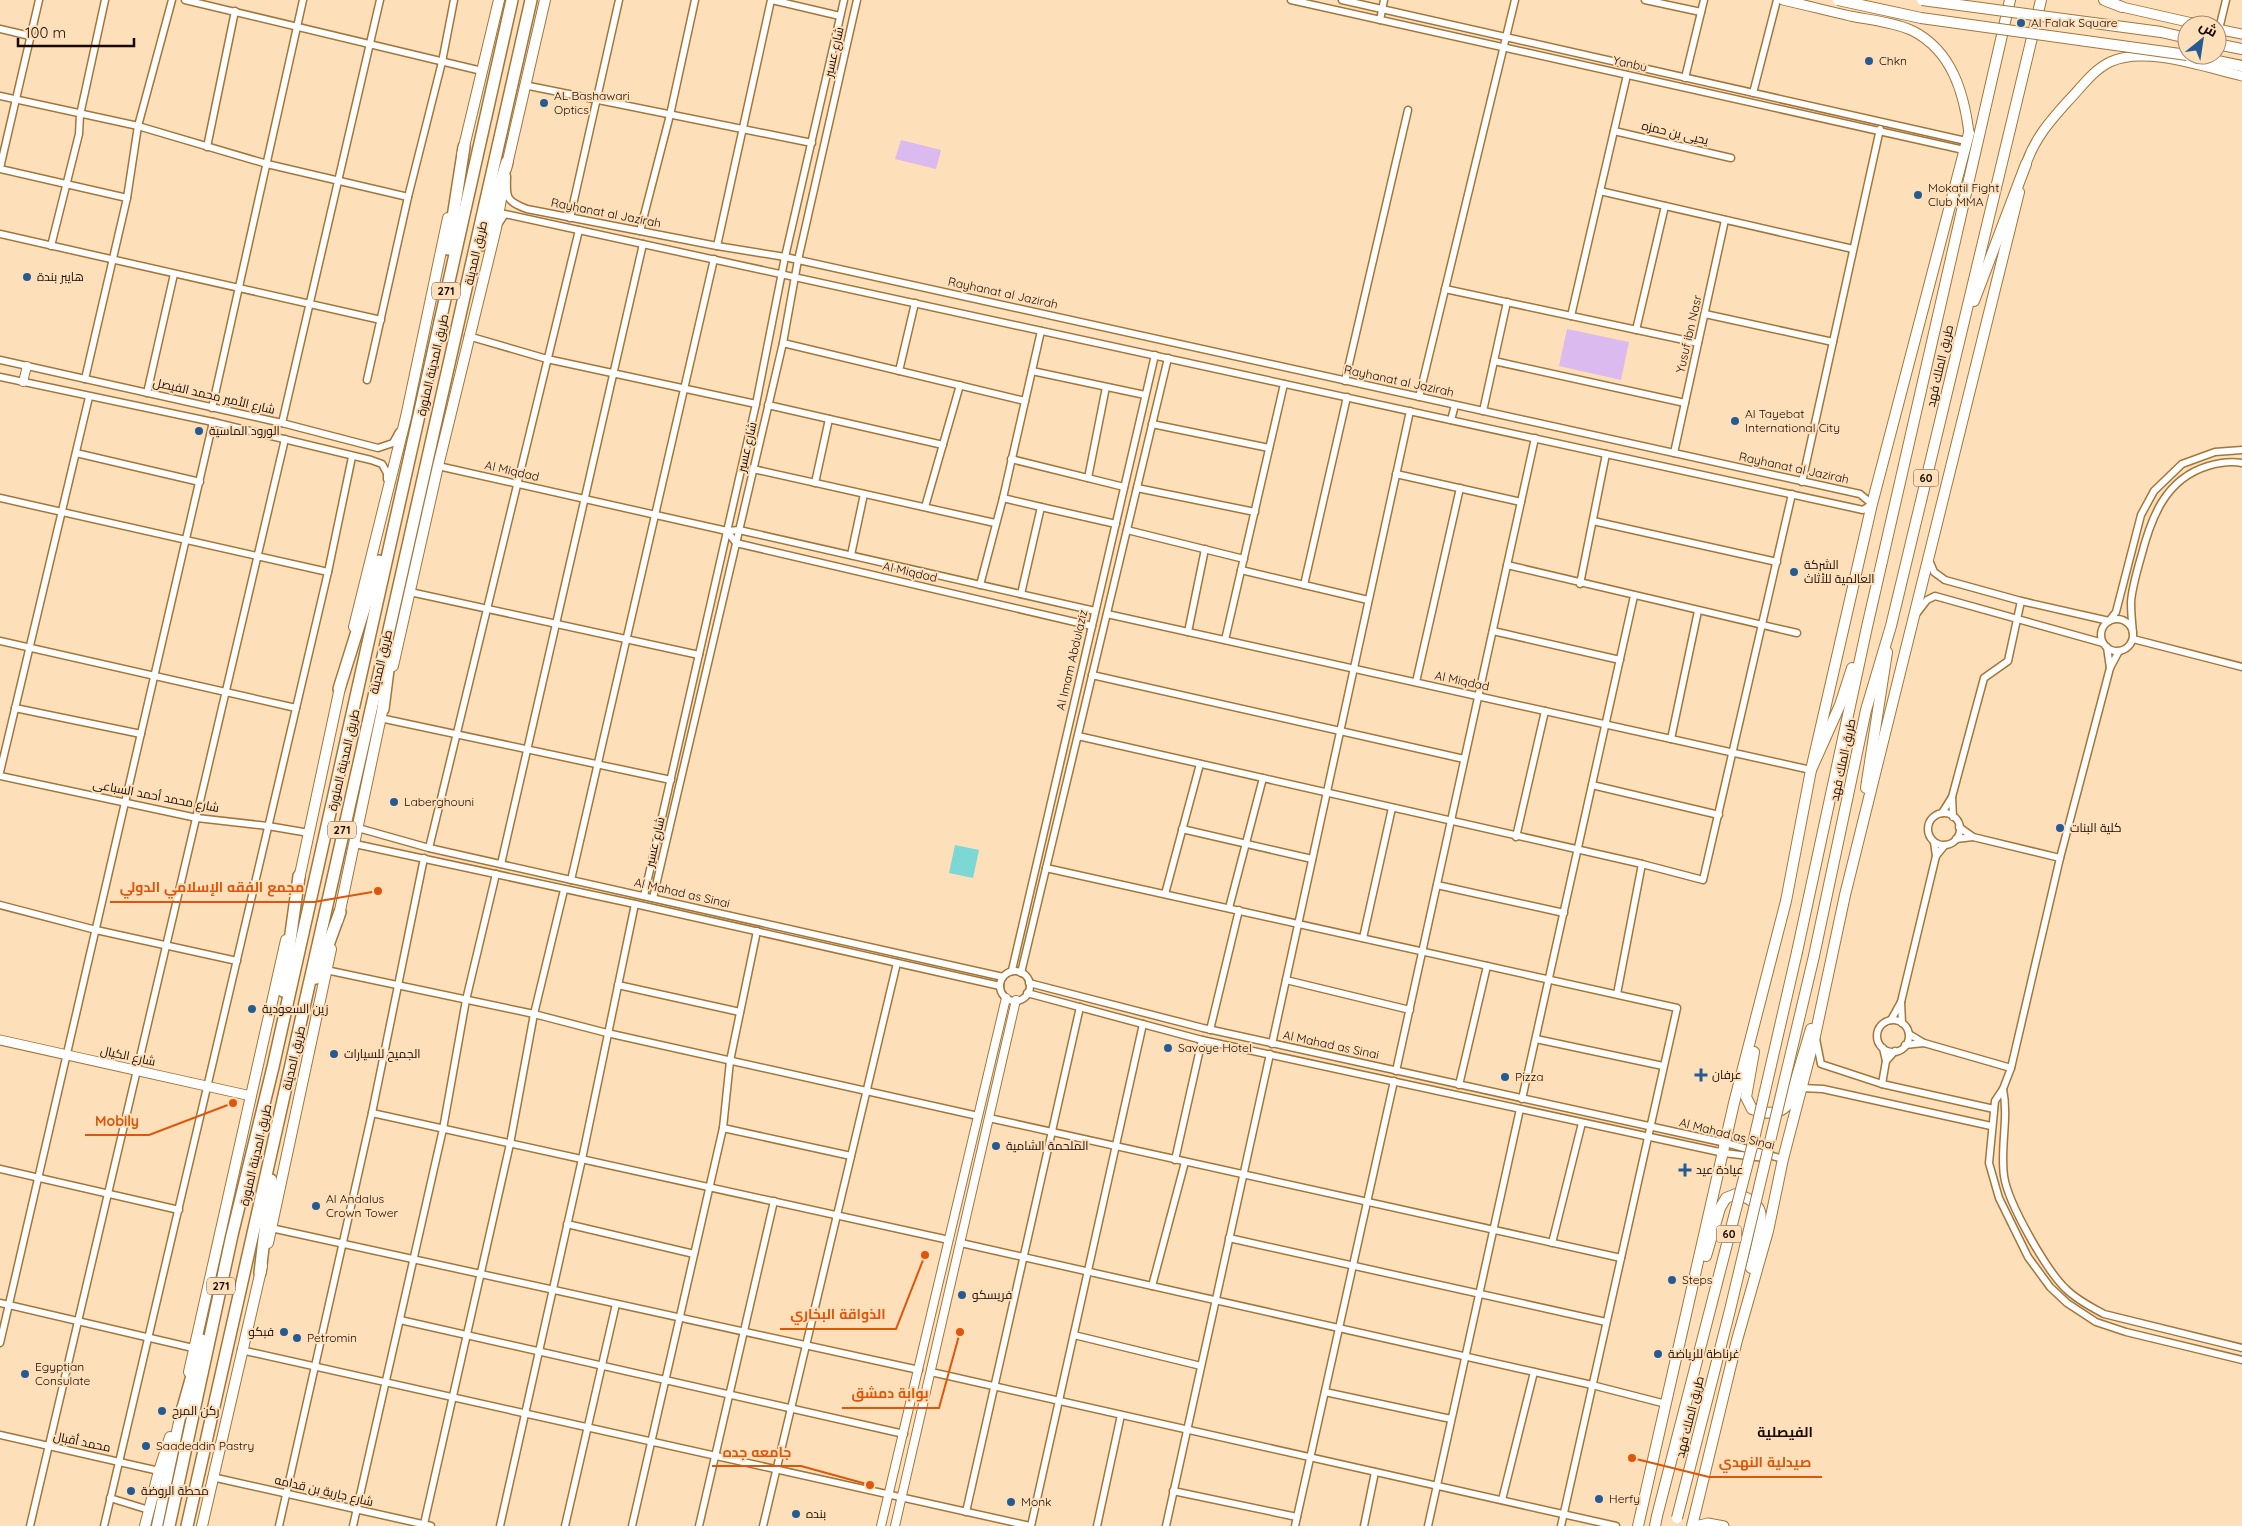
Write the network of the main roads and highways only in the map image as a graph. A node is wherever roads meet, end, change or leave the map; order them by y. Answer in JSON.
{"nodes":[{"id":1,"x":498,"y":0,"type":"edge"},
{"id":2,"x":512,"y":0,"type":"edge"},
{"id":3,"x":530,"y":0,"type":"edge"},
{"id":4,"x":545,"y":0,"type":"edge"},
{"id":5,"x":1783,"y":0,"type":"edge"},
{"id":6,"x":1838,"y":0,"type":"edge"},
{"id":7,"x":1922,"y":0,"type":"edge"},
{"id":8,"x":2010,"y":0,"type":"edge"},
{"id":9,"x":2040,"y":0,"type":"edge"},
{"id":10,"x":2104,"y":0,"type":"edge"},
{"id":11,"x":2122,"y":7,"type":"joint"},
{"id":12,"x":2177,"y":20,"type":"edge"},
{"id":13,"x":2227,"y":31,"type":"edge"},
{"id":14,"x":2242,"y":34,"type":"edge"},
{"id":15,"x":2177,"y":36,"type":"edge"},
{"id":16,"x":2227,"y":46,"type":"edge"},
{"id":17,"x":2242,"y":49,"type":"edge"},
{"id":18,"x":2177,"y":53,"type":"edge"},
{"id":19,"x":2227,"y":63,"type":"edge"},
{"id":20,"x":2242,"y":66,"type":"edge"},
{"id":21,"x":2242,"y":76,"type":"edge"},
{"id":22,"x":1966,"y":142,"type":"joint"},
{"id":23,"x":464,"y":147,"type":"junction"},
{"id":24,"x":507,"y":162,"type":"junction"},
{"id":25,"x":2026,"y":164,"type":"junction"},
{"id":26,"x":455,"y":330,"type":"junction"},
{"id":27,"x":1959,"y":339,"type":"junction"},
{"id":28,"x":433,"y":352,"type":"junction"},
{"id":29,"x":404,"y":481,"type":"junction"},
{"id":30,"x":400,"y":576,"type":"junction"},
{"id":31,"x":1891,"y":626,"type":"junction"},
{"id":32,"x":1867,"y":627,"type":"junction"},
{"id":33,"x":340,"y":689,"type":"junction"},
{"id":34,"x":382,"y":713,"type":"junction"},
{"id":35,"x":1811,"y":770,"type":"junction"},
{"id":36,"x":1857,"y":846,"type":"junction"},
{"id":37,"x":299,"y":876,"type":"junction"},
{"id":38,"x":340,"y":912,"type":"junction"},
{"id":39,"x":1825,"y":990,"type":"junction"},
{"id":40,"x":1764,"y":991,"type":"junction"},
{"id":41,"x":301,"y":1022,"type":"junction"},
{"id":42,"x":0,"y":1040,"type":"edge"},
{"id":43,"x":273,"y":1067,"type":"junction"},
{"id":44,"x":251,"y":1096,"type":"junction"},
{"id":45,"x":280,"y":1114,"type":"junction"},
{"id":46,"x":232,"y":1235,"type":"junction"},
{"id":47,"x":260,"y":1273,"type":"junction"},
{"id":48,"x":1737,"y":1340,"type":"junction"},
{"id":49,"x":1678,"y":1350,"type":"junction"},
{"id":50,"x":185,"y":1391,"type":"junction"},
{"id":51,"x":181,"y":1415,"type":"junction"},
{"id":52,"x":212,"y":1477,"type":"junction"},
{"id":53,"x":1656,"y":1521,"type":"edge"},
{"id":54,"x":1676,"y":1522,"type":"edge"},
{"id":55,"x":146,"y":1526,"type":"edge"},
{"id":56,"x":156,"y":1526,"type":"edge"},
{"id":57,"x":169,"y":1526,"type":"edge"},
{"id":58,"x":187,"y":1526,"type":"edge"},
{"id":59,"x":202,"y":1526,"type":"edge"},
{"id":60,"x":205,"y":1526,"type":"edge"},
{"id":61,"x":1638,"y":1526,"type":"edge"},
{"id":62,"x":1693,"y":1526,"type":"edge"},
{"id":63,"x":1724,"y":1526,"type":"edge"}],
"edges":[{"from":1,"to":23,"type":"main road"},
{"from":2,"to":28,"type":"highway","name":"طريق المدينة المنورة","number":"271"},
{"from":3,"to":26,"type":"highway","name":"طريق المدينة المنورة","number":"271"},
{"from":4,"to":24,"type":"main road","name":"طريق المدينة"},
{"from":5,"to":22,"type":"main road"},
{"from":6,"to":18,"type":"main road","bridge":true},
{"from":7,"to":15,"type":"main road","bridge":true},
{"from":8,"to":32,"type":"main road","name":"طريق الملك فهد","number":"60"},
{"from":9,"to":27,"type":"main road","name":"طريق الملك فهد","number":"60"},
{"from":10,"to":11,"type":"main road"},
{"from":11,"to":12,"type":"main road"},
{"from":13,"to":14,"type":"main road"},
{"from":16,"to":17,"type":"main road"},
{"from":19,"to":20,"type":"main road"},
{"from":21,"to":25,"type":"main road"},
{"from":22,"to":35,"type":"main road"},
{"from":23,"to":28,"type":"highway"},
{"from":23,"to":33,"type":"main road"},
{"from":24,"to":26,"type":"highway"},
{"from":24,"to":34,"type":"main road","name":"طريق المدينة"},
{"from":25,"to":27,"type":"main road"},
{"from":25,"to":36,"type":"main road"},
{"from":26,"to":30,"type":"highway","name":"طريق المدينة المنورة","number":"271"},
{"from":27,"to":31,"type":"main road","name":"طريق الملك فهد","number":"60"},
{"from":28,"to":29,"type":"highway","name":"طريق المدينة المنورة","number":"271"},
{"from":29,"to":33,"type":"highway"},
{"from":29,"to":43,"type":"highway","name":"طريق المدينة المنورة","number":"271"},
{"from":30,"to":34,"type":"highway"},
{"from":30,"to":41,"type":"highway","name":"طريق المدينة المنورة","number":"271"},
{"from":31,"to":36,"type":"main road"},
{"from":31,"to":54,"type":"main road","name":"طريق الملك فهد","number":"60","bridge":true},
{"from":32,"to":35,"type":"main road"},
{"from":32,"to":53,"type":"main road","name":"طريق الملك فهد","number":"60","bridge":true},
{"from":33,"to":37,"type":"main road"},
{"from":34,"to":38,"type":"main road","name":"طريق المدينة"},
{"from":35,"to":40,"type":"main road"},
{"from":36,"to":39,"type":"main road"},
{"from":37,"to":43,"type":"highway"},
{"from":37,"to":44,"type":"main road"},
{"from":38,"to":41,"type":"highway"},
{"from":38,"to":47,"type":"main road","name":"طريق المدينة"},
{"from":39,"to":40,"type":"main road"},
{"from":39,"to":48,"type":"main road"},
{"from":40,"to":49,"type":"main road"},
{"from":41,"to":45,"type":"highway","name":"طريق المدينة المنورة","number":"271"},
{"from":42,"to":44,"type":"main road","name":"شارع الكيال"},
{"from":43,"to":46,"type":"highway","name":"طريق المدينة المنورة","number":"271"},
{"from":44,"to":50,"type":"main road"},
{"from":45,"to":47,"type":"highway"},
{"from":45,"to":58,"type":"highway","name":"طريق المدينة المنورة","number":"271"},
{"from":46,"to":51,"type":"highway"},
{"from":46,"to":57,"type":"highway","name":"طريق المدينة المنورة","number":"271"},
{"from":47,"to":52,"type":"main road","name":"طريق المدينة"},
{"from":48,"to":49,"type":"main road"},
{"from":48,"to":62,"type":"main road"},
{"from":49,"to":61,"type":"main road"},
{"from":50,"to":51,"type":"main road"},
{"from":50,"to":55,"type":"main road"},
{"from":51,"to":56,"type":"main road"},
{"from":52,"to":59,"type":"main road","name":"طريق المدينة"},
{"from":52,"to":60,"type":"main road","name":"طريق المدينة"},
{"from":62,"to":63,"type":"main road"}]}
